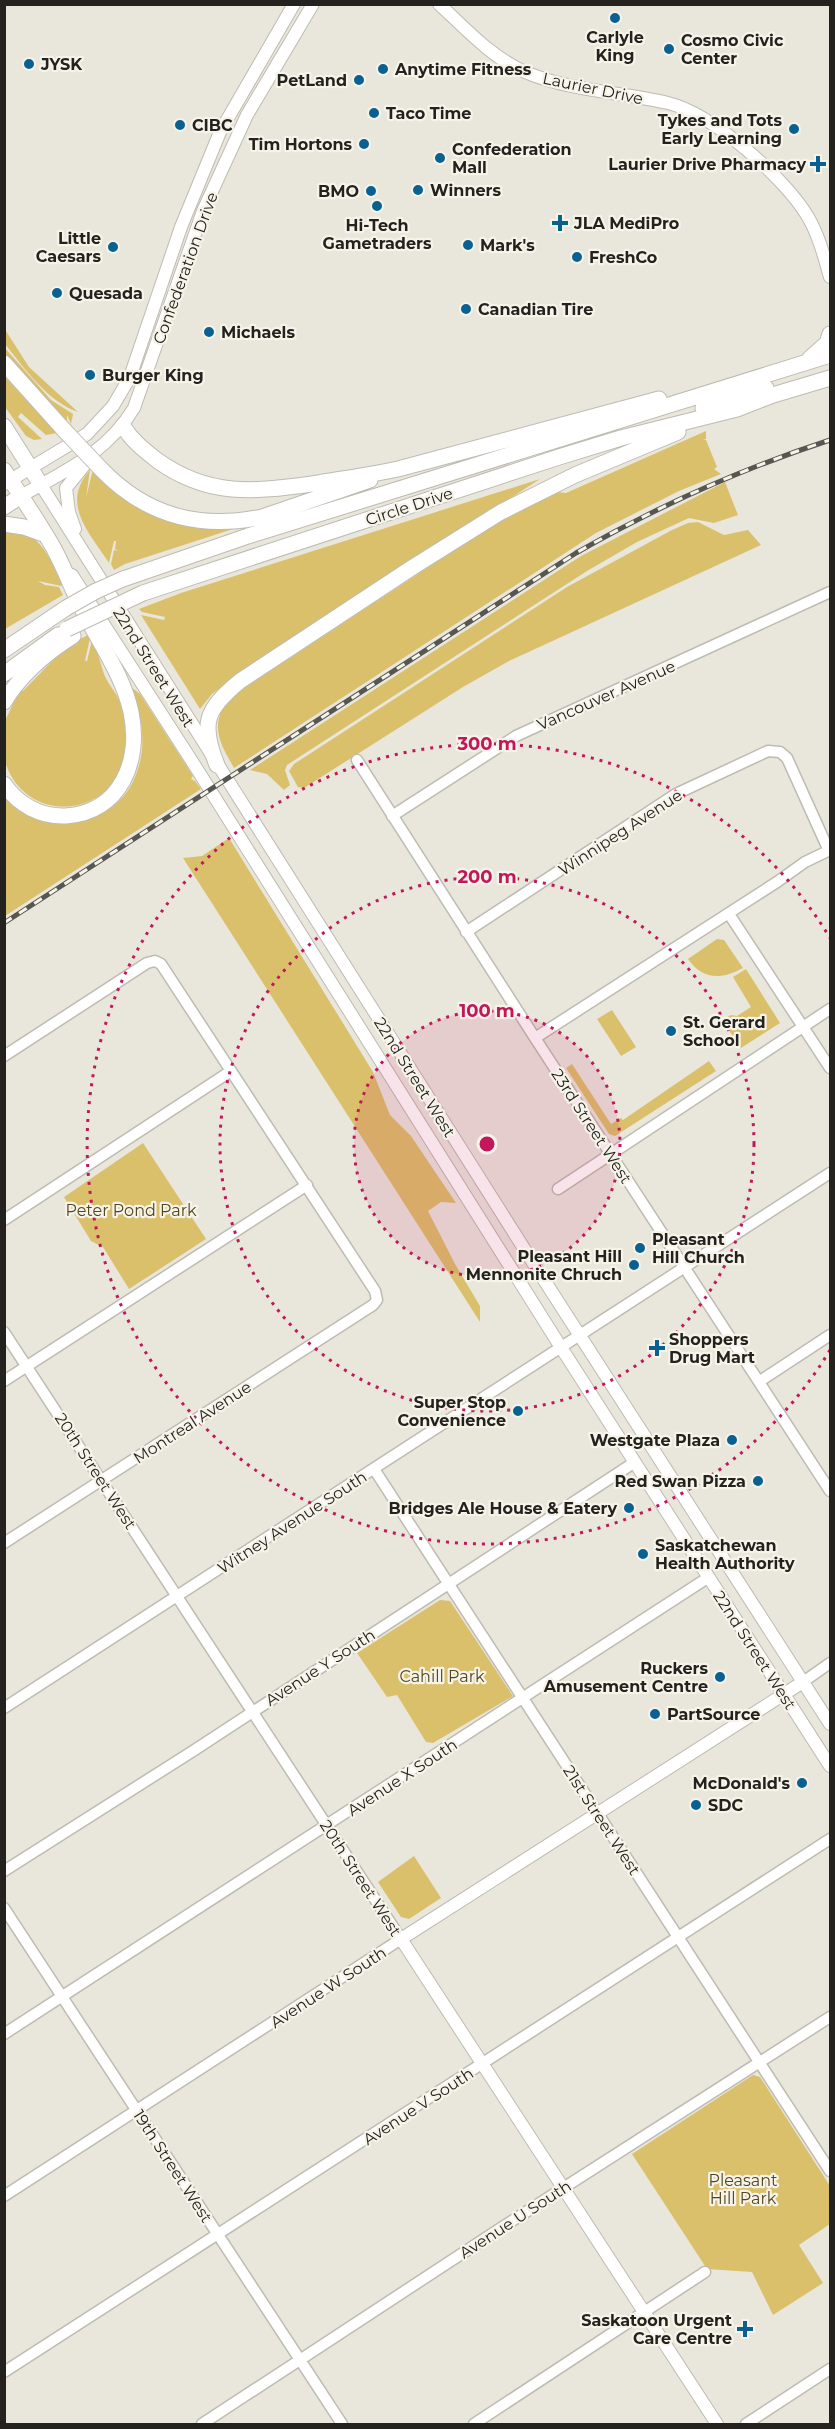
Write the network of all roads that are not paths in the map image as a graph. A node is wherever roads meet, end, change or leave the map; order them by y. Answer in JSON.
{"nodes":[{"id":1,"x":294,"y":4,"type":"edge"},
{"id":2,"x":313,"y":4,"type":"edge"},
{"id":3,"x":439,"y":4,"type":"edge"},
{"id":4,"x":831,"y":277,"type":"edge"},
{"id":5,"x":831,"y":334,"type":"edge"},
{"id":6,"x":831,"y":355,"type":"edge"},
{"id":7,"x":4,"y":363,"type":"edge"},
{"id":8,"x":792,"y":367,"type":"junction"},
{"id":9,"x":831,"y":368,"type":"edge"},
{"id":10,"x":831,"y":378,"type":"edge"},
{"id":11,"x":727,"y":388,"type":"junction"},
{"id":12,"x":737,"y":409,"type":"junction"},
{"id":13,"x":4,"y":426,"type":"edge"},
{"id":14,"x":123,"y":426,"type":"junction"},
{"id":15,"x":621,"y":438,"type":"junction"},
{"id":16,"x":99,"y":450,"type":"junction"},
{"id":17,"x":30,"y":469,"type":"junction"},
{"id":18,"x":398,"y":469,"type":"junction"},
{"id":19,"x":7,"y":478,"type":"edge"},
{"id":20,"x":41,"y":485,"type":"junction"},
{"id":21,"x":21,"y":496,"type":"junction"},
{"id":22,"x":4,"y":507,"type":"edge"},
{"id":23,"x":4,"y":524,"type":"edge"},
{"id":24,"x":46,"y":535,"type":"junction"},
{"id":25,"x":54,"y":549,"type":"junction"},
{"id":26,"x":83,"y":553,"type":"junction"},
{"id":27,"x":831,"y":592,"type":"edge"},
{"id":28,"x":70,"y":633,"type":"junction"},
{"id":29,"x":4,"y":650,"type":"edge"},
{"id":30,"x":4,"y":674,"type":"edge"},
{"id":31,"x":4,"y":702,"type":"edge"},
{"id":32,"x":357,"y":760,"type":"dead end"},
{"id":33,"x":217,"y":765,"type":"junction"},
{"id":34,"x":4,"y":784,"type":"edge"},
{"id":35,"x":392,"y":816,"type":"junction"},
{"id":36,"x":830,"y":851,"type":"edge"},
{"id":37,"x":729,"y":914,"type":"junction"},
{"id":38,"x":466,"y":932,"type":"junction"},
{"id":39,"x":831,"y":1009,"type":"edge"},
{"id":40,"x":804,"y":1026,"type":"junction"},
{"id":41,"x":535,"y":1038,"type":"junction"},
{"id":42,"x":4,"y":1056,"type":"edge"},
{"id":43,"x":831,"y":1068,"type":"edge"},
{"id":44,"x":231,"y":1071,"type":"junction"},
{"id":45,"x":611,"y":1154,"type":"junction"},
{"id":46,"x":831,"y":1173,"type":"edge"},
{"id":47,"x":307,"y":1185,"type":"junction"},
{"id":48,"x":558,"y":1189,"type":"dead end"},
{"id":49,"x":4,"y":1220,"type":"edge"},
{"id":50,"x":685,"y":1267,"type":"junction"},
{"id":51,"x":4,"y":1332,"type":"edge"},
{"id":52,"x":831,"y":1335,"type":"edge"},
{"id":53,"x":580,"y":1336,"type":"junction"},
{"id":54,"x":562,"y":1348,"type":"junction"},
{"id":55,"x":27,"y":1366,"type":"junction"},
{"id":56,"x":4,"y":1381,"type":"edge"},
{"id":57,"x":760,"y":1381,"type":"junction"},
{"id":58,"x":635,"y":1462,"type":"junction"},
{"id":59,"x":374,"y":1469,"type":"junction"},
{"id":60,"x":102,"y":1480,"type":"junction"},
{"id":61,"x":831,"y":1491,"type":"edge"},
{"id":62,"x":4,"y":1543,"type":"edge"},
{"id":63,"x":709,"y":1577,"type":"junction"},
{"id":64,"x":449,"y":1583,"type":"junction"},
{"id":65,"x":178,"y":1596,"type":"junction"},
{"id":66,"x":831,"y":1663,"type":"edge"},
{"id":67,"x":803,"y":1682,"type":"junction"},
{"id":68,"x":784,"y":1694,"type":"junction"},
{"id":69,"x":523,"y":1698,"type":"junction"},
{"id":70,"x":4,"y":1708,"type":"edge"},
{"id":71,"x":253,"y":1710,"type":"junction"},
{"id":72,"x":831,"y":1724,"type":"edge"},
{"id":73,"x":831,"y":1766,"type":"edge"},
{"id":74,"x":598,"y":1814,"type":"junction"},
{"id":75,"x":327,"y":1826,"type":"junction"},
{"id":76,"x":831,"y":1839,"type":"edge"},
{"id":77,"x":4,"y":1871,"type":"edge"},
{"id":78,"x":4,"y":1908,"type":"edge"},
{"id":79,"x":679,"y":1938,"type":"junction"},
{"id":80,"x":401,"y":1939,"type":"junction"},
{"id":81,"x":63,"y":1997,"type":"junction"},
{"id":82,"x":831,"y":2017,"type":"edge"},
{"id":83,"x":4,"y":2034,"type":"edge"},
{"id":84,"x":760,"y":2063,"type":"junction"},
{"id":85,"x":483,"y":2064,"type":"junction"},
{"id":86,"x":137,"y":2111,"type":"junction"},
{"id":87,"x":831,"y":2171,"type":"edge"},
{"id":88,"x":563,"y":2188,"type":"junction"},
{"id":89,"x":4,"y":2196,"type":"edge"},
{"id":90,"x":218,"y":2234,"type":"junction"},
{"id":91,"x":705,"y":2272,"type":"dead end"},
{"id":92,"x":645,"y":2312,"type":"junction"},
{"id":93,"x":300,"y":2360,"type":"junction"},
{"id":94,"x":831,"y":2369,"type":"edge"},
{"id":95,"x":4,"y":2372,"type":"edge"},
{"id":96,"x":202,"y":2424,"type":"edge"},
{"id":97,"x":342,"y":2424,"type":"edge"},
{"id":98,"x":474,"y":2424,"type":"edge"},
{"id":99,"x":717,"y":2424,"type":"edge"},
{"id":100,"x":746,"y":2424,"type":"edge"}],
"edges":[{"from":1,"to":17,"type":"main road","name":"Confederation Drive"},
{"from":2,"to":14,"type":"main road","name":"Confederation Drive"},
{"from":3,"to":4,"type":"main road","name":"Laurier Drive"},
{"from":5,"to":8,"type":"highway"},
{"from":6,"to":8,"type":"highway","name":"Circle Drive"},
{"from":7,"to":18,"type":"highway","bridge":true},
{"from":8,"to":11,"type":"highway","name":"Circle Drive"},
{"from":9,"to":15,"type":"highway"},
{"from":10,"to":12,"type":"highway","name":"Circle Drive"},
{"from":11,"to":18,"type":"highway"},
{"from":11,"to":29,"type":"highway","name":"Circle Drive","bridge":true},
{"from":12,"to":15,"type":"highway","name":"Circle Drive"},
{"from":12,"to":33,"type":"highway"},
{"from":13,"to":17,"type":"highway","name":"22nd Street West"},
{"from":14,"to":16,"type":"main road","name":"Confederation Drive"},
{"from":14,"to":18,"type":"highway"},
{"from":15,"to":28,"type":"highway","name":"Circle Drive","bridge":true},
{"from":16,"to":20,"type":"main road","name":"Confederation Drive"},
{"from":16,"to":26,"type":"main road"},
{"from":17,"to":19,"type":"main road","name":"Confederation Drive"},
{"from":17,"to":20,"type":"highway","name":"22nd Street West"},
{"from":19,"to":21,"type":"highway","name":"22nd Street West"},
{"from":20,"to":21,"type":"main road","name":"Confederation Drive"},
{"from":20,"to":26,"type":"main road","name":"22nd Street West"},
{"from":21,"to":22,"type":"highway"},
{"from":21,"to":24,"type":"highway","name":"22nd Street West"},
{"from":23,"to":24,"type":"highway"},
{"from":24,"to":25,"type":"highway","name":"22nd Street West"},
{"from":25,"to":34,"type":"highway"},
{"from":25,"to":54,"type":"main road","name":"22nd Street West"},
{"from":26,"to":33,"type":"main road","name":"22nd Street West"},
{"from":27,"to":35,"type":"street","name":"Vancouver Avenue"},
{"from":28,"to":30,"type":"highway","name":"Circle Drive"},
{"from":28,"to":31,"type":"highway"},
{"from":32,"to":35,"type":"street","name":"23rd Street West"},
{"from":33,"to":53,"type":"main road","name":"22nd Street West"},
{"from":35,"to":38,"type":"street","name":"23rd Street West"},
{"from":36,"to":37,"type":"street"},
{"from":36,"to":38,"type":"street","name":"Winnipeg Avenue"},
{"from":37,"to":40,"type":"street"},
{"from":37,"to":41,"type":"street"},
{"from":38,"to":41,"type":"street","name":"23rd Street West"},
{"from":39,"to":40,"type":"street"},
{"from":40,"to":43,"type":"street"},
{"from":40,"to":45,"type":"street"},
{"from":41,"to":45,"type":"street","name":"23rd Street West"},
{"from":42,"to":44,"type":"street"},
{"from":44,"to":47,"type":"street"},
{"from":44,"to":49,"type":"street"},
{"from":45,"to":48,"type":"street"},
{"from":45,"to":50,"type":"street","name":"23rd Street West"},
{"from":46,"to":50,"type":"street","name":"Witney Avenue South"},
{"from":47,"to":55,"type":"street"},
{"from":47,"to":60,"type":"street","name":"Montreal Avenue"},
{"from":50,"to":53,"type":"street","name":"Witney Avenue South"},
{"from":50,"to":57,"type":"street","name":"23rd Street West"},
{"from":51,"to":55,"type":"street","name":"20th Street West"},
{"from":52,"to":57,"type":"street"},
{"from":53,"to":54,"type":"street","name":"Witney Avenue South"},
{"from":53,"to":67,"type":"main road","name":"22nd Street West"},
{"from":54,"to":58,"type":"main road","name":"22nd Street West"},
{"from":54,"to":59,"type":"street","name":"Witney Avenue South"},
{"from":55,"to":56,"type":"street"},
{"from":55,"to":60,"type":"street","name":"20th Street West"},
{"from":57,"to":61,"type":"street","name":"23rd Street West"},
{"from":58,"to":63,"type":"main road","name":"22nd Street West"},
{"from":58,"to":64,"type":"street","name":"Avenue Y South"},
{"from":59,"to":64,"type":"street","name":"21st Street West"},
{"from":59,"to":65,"type":"street","name":"Witney Avenue South"},
{"from":60,"to":62,"type":"street","name":"Montreal Avenue"},
{"from":60,"to":65,"type":"street","name":"20th Street West"},
{"from":63,"to":68,"type":"main road","name":"22nd Street West"},
{"from":63,"to":69,"type":"street","name":"Avenue X South"},
{"from":64,"to":69,"type":"street","name":"21st Street West"},
{"from":64,"to":71,"type":"street","name":"Avenue Y South"},
{"from":65,"to":70,"type":"street","name":"Witney Avenue South"},
{"from":65,"to":71,"type":"street","name":"20th Street West"},
{"from":66,"to":67,"type":"street"},
{"from":67,"to":68,"type":"main road","name":"Avenue W South"},
{"from":67,"to":72,"type":"main road","name":"22nd Street West"},
{"from":68,"to":73,"type":"main road","name":"22nd Street West"},
{"from":68,"to":74,"type":"main road","name":"Avenue W South"},
{"from":69,"to":74,"type":"street","name":"21st Street West"},
{"from":69,"to":75,"type":"street","name":"Avenue X South"},
{"from":71,"to":75,"type":"street","name":"20th Street West"},
{"from":71,"to":77,"type":"street","name":"Avenue Y South"},
{"from":74,"to":79,"type":"street","name":"21st Street West"},
{"from":74,"to":80,"type":"main road","name":"Avenue W South"},
{"from":75,"to":80,"type":"street","name":"20th Street West"},
{"from":75,"to":81,"type":"street","name":"Avenue X South"},
{"from":76,"to":79,"type":"street","name":"Avenue V South"},
{"from":78,"to":81,"type":"street","name":"19th Street West"},
{"from":79,"to":84,"type":"street","name":"21st Street West"},
{"from":79,"to":85,"type":"street","name":"Avenue V South"},
{"from":80,"to":85,"type":"main road","name":"20th Street West"},
{"from":80,"to":86,"type":"street","name":"Avenue W South"},
{"from":81,"to":83,"type":"street","name":"Avenue X South"},
{"from":81,"to":86,"type":"street","name":"19th Street West"},
{"from":82,"to":84,"type":"street","name":"Avenue U South"},
{"from":84,"to":87,"type":"street","name":"21st Street West"},
{"from":84,"to":88,"type":"street","name":"Avenue U South"},
{"from":85,"to":88,"type":"main road","name":"20th Street West"},
{"from":85,"to":90,"type":"street","name":"Avenue V South"},
{"from":86,"to":89,"type":"street","name":"Avenue W South"},
{"from":86,"to":90,"type":"street","name":"19th Street West"},
{"from":88,"to":92,"type":"main road","name":"20th Street West"},
{"from":88,"to":93,"type":"street","name":"Avenue U South"},
{"from":90,"to":93,"type":"street","name":"19th Street West"},
{"from":90,"to":95,"type":"street","name":"Avenue V South"},
{"from":91,"to":92,"type":"street"},
{"from":92,"to":98,"type":"street"},
{"from":92,"to":99,"type":"main road","name":"20th Street West"},
{"from":93,"to":96,"type":"street","name":"Avenue U South"},
{"from":93,"to":97,"type":"street","name":"19th Street West"},
{"from":94,"to":100,"type":"street"}]}
